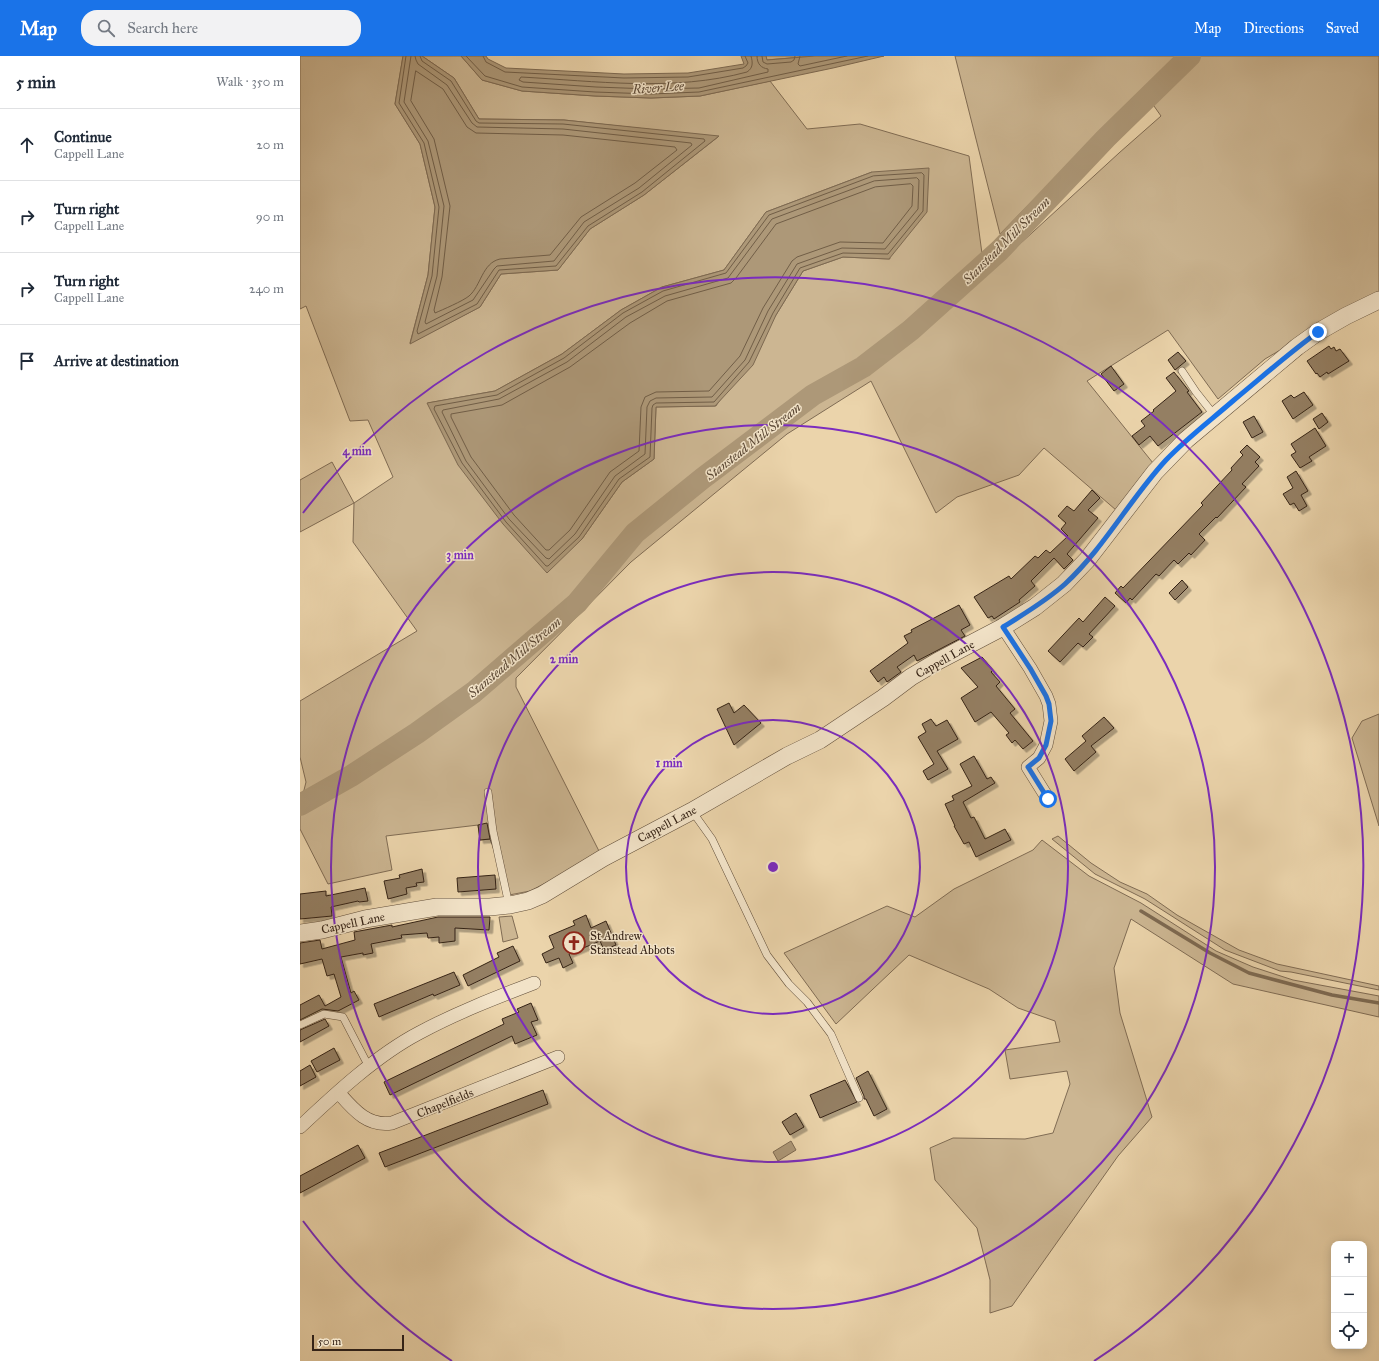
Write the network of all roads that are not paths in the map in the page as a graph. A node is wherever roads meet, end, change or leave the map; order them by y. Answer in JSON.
{"nodes":[{"id":1,"x":1379,"y":300,"type":"edge"},
{"id":2,"x":1182,"y":371,"type":"dead end"},
{"id":3,"x":1215,"y":416,"type":"junction"},
{"id":4,"x":1003,"y":627,"type":"junction"},
{"id":5,"x":488,"y":792,"type":"dead end"},
{"id":6,"x":1048,"y":799,"type":"dead end"},
{"id":7,"x":692,"y":811,"type":"junction"},
{"id":8,"x":509,"y":905,"type":"junction"},
{"id":9,"x":300,"y":933,"type":"edge"},
{"id":10,"x":534,"y":983,"type":"dead end"},
{"id":11,"x":300,"y":1025,"type":"edge"},
{"id":12,"x":558,"y":1057,"type":"dead end"},
{"id":13,"x":368,"y":1067,"type":"junction"},
{"id":14,"x":338,"y":1092,"type":"junction"},
{"id":15,"x":859,"y":1098,"type":"dead end"},
{"id":16,"x":300,"y":1127,"type":"edge"}],
"edges":[{"from":1,"to":3,"type":"street","name":"Cappell Lane"},
{"from":2,"to":3,"type":"lane"},
{"from":3,"to":4,"type":"street","name":"Cappell Lane"},
{"from":4,"to":6,"type":"street"},
{"from":4,"to":7,"type":"street","name":"Cappell Lane"},
{"from":5,"to":8,"type":"lane"},
{"from":7,"to":8,"type":"street","name":"Cappell Lane"},
{"from":7,"to":15,"type":"lane"},
{"from":8,"to":9,"type":"street","name":"Cappell Lane"},
{"from":10,"to":13,"type":"street"},
{"from":11,"to":13,"type":"lane"},
{"from":12,"to":14,"type":"street","name":"Chapelfields"},
{"from":13,"to":14,"type":"street"},
{"from":14,"to":16,"type":"street"}]}
